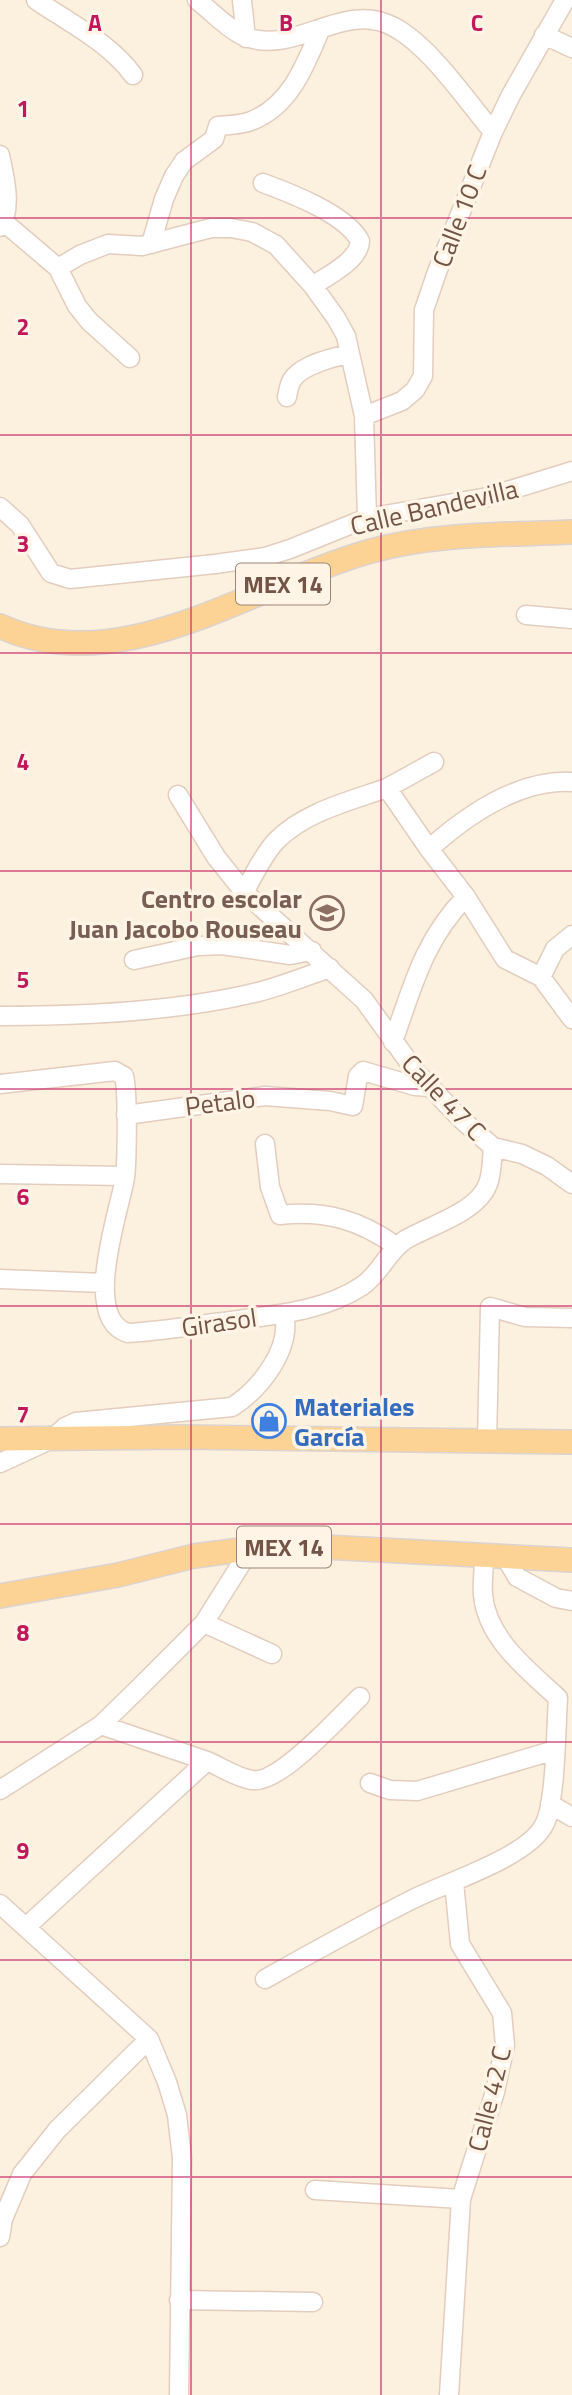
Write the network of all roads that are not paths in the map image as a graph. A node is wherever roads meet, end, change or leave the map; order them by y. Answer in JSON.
{"nodes":[{"id":1,"x":36,"y":0,"type":"edge"},
{"id":2,"x":197,"y":0,"type":"edge"},
{"id":3,"x":242,"y":0,"type":"edge"},
{"id":4,"x":566,"y":4,"type":"edge"},
{"id":5,"x":321,"y":28,"type":"junction"},
{"id":6,"x":544,"y":35,"type":"junction"},
{"id":7,"x":246,"y":38,"type":"junction"},
{"id":8,"x":572,"y":48,"type":"edge"},
{"id":9,"x":133,"y":75,"type":"dead end"},
{"id":10,"x":493,"y":132,"type":"junction"},
{"id":11,"x":0,"y":155,"type":"edge"},
{"id":12,"x":262,"y":183,"type":"dead end"},
{"id":13,"x":2,"y":224,"type":"edge"},
{"id":14,"x":151,"y":244,"type":"junction"},
{"id":15,"x":58,"y":268,"type":"junction"},
{"id":16,"x":313,"y":286,"type":"junction"},
{"id":17,"x":350,"y":354,"type":"junction"},
{"id":18,"x":130,"y":358,"type":"dead end"},
{"id":19,"x":287,"y":397,"type":"dead end"},
{"id":20,"x":364,"y":416,"type":"junction"},
{"id":21,"x":572,"y":471,"type":"edge"},
{"id":22,"x":0,"y":507,"type":"edge"},
{"id":23,"x":367,"y":518,"type":"junction"},
{"id":24,"x":572,"y":532,"type":"edge"},
{"id":25,"x":526,"y":615,"type":"dead end"},
{"id":26,"x":572,"y":619,"type":"edge"},
{"id":27,"x":0,"y":626,"type":"edge"},
{"id":28,"x":434,"y":762,"type":"dead end"},
{"id":29,"x":572,"y":782,"type":"edge"},
{"id":30,"x":387,"y":788,"type":"junction"},
{"id":31,"x":178,"y":794,"type":"dead end"},
{"id":32,"x":429,"y":849,"type":"junction"},
{"id":33,"x":244,"y":891,"type":"junction"},
{"id":34,"x":466,"y":897,"type":"junction"},
{"id":35,"x":572,"y":935,"type":"edge"},
{"id":36,"x":312,"y":951,"type":"junction"},
{"id":37,"x":134,"y":960,"type":"dead end"},
{"id":38,"x":330,"y":968,"type":"junction"},
{"id":39,"x":541,"y":977,"type":"junction"},
{"id":40,"x":0,"y":1016,"type":"edge"},
{"id":41,"x":572,"y":1019,"type":"edge"},
{"id":42,"x":393,"y":1042,"type":"junction"},
{"id":43,"x":0,"y":1084,"type":"edge"},
{"id":44,"x":430,"y":1087,"type":"junction"},
{"id":45,"x":126,"y":1115,"type":"junction"},
{"id":46,"x":265,"y":1144,"type":"dead end"},
{"id":47,"x":493,"y":1147,"type":"junction"},
{"id":48,"x":0,"y":1174,"type":"edge"},
{"id":49,"x":125,"y":1176,"type":"junction"},
{"id":50,"x":572,"y":1184,"type":"edge"},
{"id":51,"x":396,"y":1246,"type":"junction"},
{"id":52,"x":0,"y":1279,"type":"edge"},
{"id":53,"x":104,"y":1283,"type":"junction"},
{"id":54,"x":284,"y":1314,"type":"junction"},
{"id":55,"x":572,"y":1318,"type":"edge"},
{"id":56,"x":0,"y":1439,"type":"edge"},
{"id":57,"x":52,"y":1439,"type":"junction"},
{"id":58,"x":487,"y":1441,"type":"junction"},
{"id":59,"x":572,"y":1442,"type":"edge"},
{"id":60,"x":0,"y":1463,"type":"edge"},
{"id":61,"x":251,"y":1548,"type":"junction"},
{"id":62,"x":495,"y":1558,"type":"junction"},
{"id":63,"x":572,"y":1560,"type":"edge"},
{"id":64,"x":0,"y":1596,"type":"edge"},
{"id":65,"x":572,"y":1601,"type":"edge"},
{"id":66,"x":204,"y":1623,"type":"junction"},
{"id":67,"x":272,"y":1654,"type":"dead end"},
{"id":68,"x":360,"y":1697,"type":"dead end"},
{"id":69,"x":101,"y":1725,"type":"junction"},
{"id":70,"x":555,"y":1750,"type":"junction"},
{"id":71,"x":206,"y":1761,"type":"junction"},
{"id":72,"x":370,"y":1783,"type":"dead end"},
{"id":73,"x":0,"y":1790,"type":"edge"},
{"id":74,"x":550,"y":1804,"type":"junction"},
{"id":75,"x":572,"y":1817,"type":"edge"},
{"id":76,"x":454,"y":1882,"type":"junction"},
{"id":77,"x":0,"y":1904,"type":"edge"},
{"id":78,"x":26,"y":1927,"type":"junction"},
{"id":79,"x":265,"y":1979,"type":"dead end"},
{"id":80,"x":149,"y":2039,"type":"junction"},
{"id":81,"x":315,"y":2190,"type":"dead end"},
{"id":82,"x":461,"y":2199,"type":"junction"},
{"id":83,"x":0,"y":2237,"type":"edge"},
{"id":84,"x":179,"y":2300,"type":"junction"},
{"id":85,"x":313,"y":2302,"type":"dead end"},
{"id":86,"x":179,"y":2395,"type":"edge"},
{"id":87,"x":449,"y":2395,"type":"edge"}],
"edges":[{"from":1,"to":9,"type":"street"},
{"from":2,"to":7,"type":"street"},
{"from":3,"to":7,"type":"street"},
{"from":4,"to":6,"type":"street","name":"Calle 10 C"},
{"from":5,"to":7,"type":"street"},
{"from":5,"to":10,"type":"street"},
{"from":5,"to":14,"type":"street"},
{"from":6,"to":8,"type":"street"},
{"from":6,"to":10,"type":"street","name":"Calle 10 C"},
{"from":10,"to":20,"type":"street","name":"Calle 10 C"},
{"from":11,"to":13,"type":"street"},
{"from":12,"to":16,"type":"street"},
{"from":13,"to":15,"type":"street"},
{"from":14,"to":15,"type":"street"},
{"from":14,"to":16,"type":"street"},
{"from":15,"to":18,"type":"street"},
{"from":16,"to":17,"type":"street"},
{"from":17,"to":19,"type":"street"},
{"from":17,"to":20,"type":"street"},
{"from":20,"to":23,"type":"street"},
{"from":21,"to":23,"type":"street","name":"Calle Bandevilla"},
{"from":22,"to":23,"type":"street","name":"Calle Bandevilla"},
{"from":24,"to":27,"type":"main road","number":"MEX 14"},
{"from":25,"to":26,"type":"street"},
{"from":28,"to":30,"type":"street"},
{"from":29,"to":32,"type":"street"},
{"from":30,"to":32,"type":"street"},
{"from":30,"to":33,"type":"street"},
{"from":31,"to":33,"type":"street","name":"Calle 47 C"},
{"from":32,"to":34,"type":"street"},
{"from":33,"to":36,"type":"street","name":"Calle 47 C"},
{"from":34,"to":39,"type":"street"},
{"from":34,"to":42,"type":"street"},
{"from":35,"to":39,"type":"street"},
{"from":36,"to":37,"type":"street"},
{"from":36,"to":38,"type":"street","name":"Calle 47 C"},
{"from":38,"to":40,"type":"street"},
{"from":38,"to":42,"type":"street","name":"Calle 47 C"},
{"from":39,"to":41,"type":"street"},
{"from":42,"to":44,"type":"street","name":"Calle 47 C"},
{"from":43,"to":45,"type":"street","name":"Girasol"},
{"from":44,"to":45,"type":"street","name":"Petalo"},
{"from":44,"to":47,"type":"street","name":"Calle 47 C"},
{"from":45,"to":49,"type":"street","name":"Girasol"},
{"from":46,"to":51,"type":"street"},
{"from":47,"to":50,"type":"street","name":"Calle 47 C"},
{"from":47,"to":51,"type":"street"},
{"from":48,"to":49,"type":"street"},
{"from":49,"to":53,"type":"street","name":"Girasol"},
{"from":51,"to":54,"type":"street"},
{"from":52,"to":53,"type":"street"},
{"from":53,"to":54,"type":"street","name":"Girasol"},
{"from":54,"to":57,"type":"street","name":"Girasol"},
{"from":55,"to":58,"type":"street"},
{"from":56,"to":57,"type":"main road"},
{"from":57,"to":58,"type":"main road"},
{"from":57,"to":60,"type":"street","name":"Girasol"},
{"from":58,"to":59,"type":"main road"},
{"from":61,"to":62,"type":"main road","number":"MEX 14"},
{"from":61,"to":64,"type":"main road","number":"MEX 14"},
{"from":61,"to":66,"type":"street"},
{"from":62,"to":63,"type":"main road","number":"MEX 14"},
{"from":62,"to":65,"type":"street"},
{"from":62,"to":70,"type":"street"},
{"from":66,"to":67,"type":"street"},
{"from":66,"to":69,"type":"street"},
{"from":68,"to":71,"type":"street"},
{"from":69,"to":71,"type":"street"},
{"from":69,"to":73,"type":"street"},
{"from":70,"to":72,"type":"street"},
{"from":70,"to":74,"type":"street"},
{"from":71,"to":78,"type":"street"},
{"from":74,"to":75,"type":"street"},
{"from":74,"to":76,"type":"street"},
{"from":76,"to":79,"type":"street"},
{"from":76,"to":82,"type":"street","name":"Calle 42 C"},
{"from":77,"to":78,"type":"street"},
{"from":78,"to":80,"type":"street"},
{"from":80,"to":83,"type":"street"},
{"from":80,"to":84,"type":"street"},
{"from":81,"to":82,"type":"street"},
{"from":82,"to":87,"type":"street","name":"Calle 42 C"},
{"from":84,"to":85,"type":"street"},
{"from":84,"to":86,"type":"street"}]}
